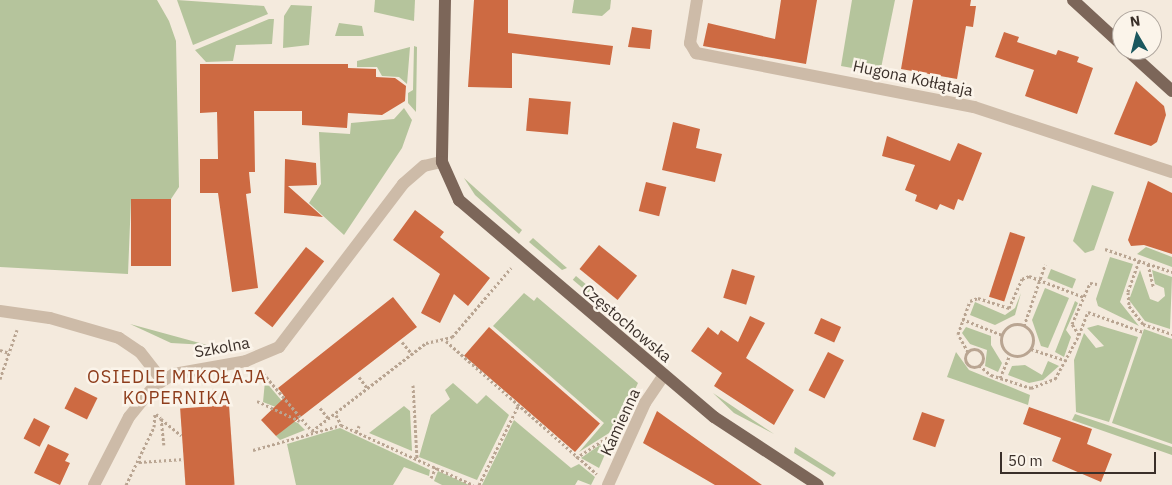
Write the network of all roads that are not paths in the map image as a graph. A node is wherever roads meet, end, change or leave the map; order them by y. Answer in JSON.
{"nodes":[{"id":1,"x":445,"y":0,"type":"edge"},
{"id":2,"x":697,"y":0,"type":"edge"},
{"id":3,"x":1073,"y":0,"type":"edge"},
{"id":4,"x":1112,"y":36,"type":"edge"},
{"id":5,"x":1138,"y":60,"type":"edge"},
{"id":6,"x":1172,"y":91,"type":"edge"},
{"id":7,"x":442,"y":162,"type":"junction"},
{"id":8,"x":1172,"y":172,"type":"edge"},
{"id":9,"x":0,"y":312,"type":"edge"},
{"id":10,"x":664,"y":375,"type":"junction"},
{"id":11,"x":161,"y":379,"type":"junction"},
{"id":12,"x":604,"y":480,"type":"edge"},
{"id":13,"x":94,"y":485,"type":"edge"},
{"id":14,"x":818,"y":485,"type":"edge"}],
"edges":[{"from":1,"to":7,"type":"main road"},
{"from":2,"to":8,"type":"street","name":"Hugona Kołłątaja"},
{"from":3,"to":4,"type":"main road"},
{"from":5,"to":6,"type":"main road"},
{"from":7,"to":10,"type":"main road","name":"Częstochowska"},
{"from":7,"to":11,"type":"street","name":"Szkolna"},
{"from":9,"to":11,"type":"street"},
{"from":10,"to":12,"type":"street","name":"Kamienna"},
{"from":10,"to":14,"type":"main road","name":"Częstochowska"},
{"from":11,"to":13,"type":"street"}]}
